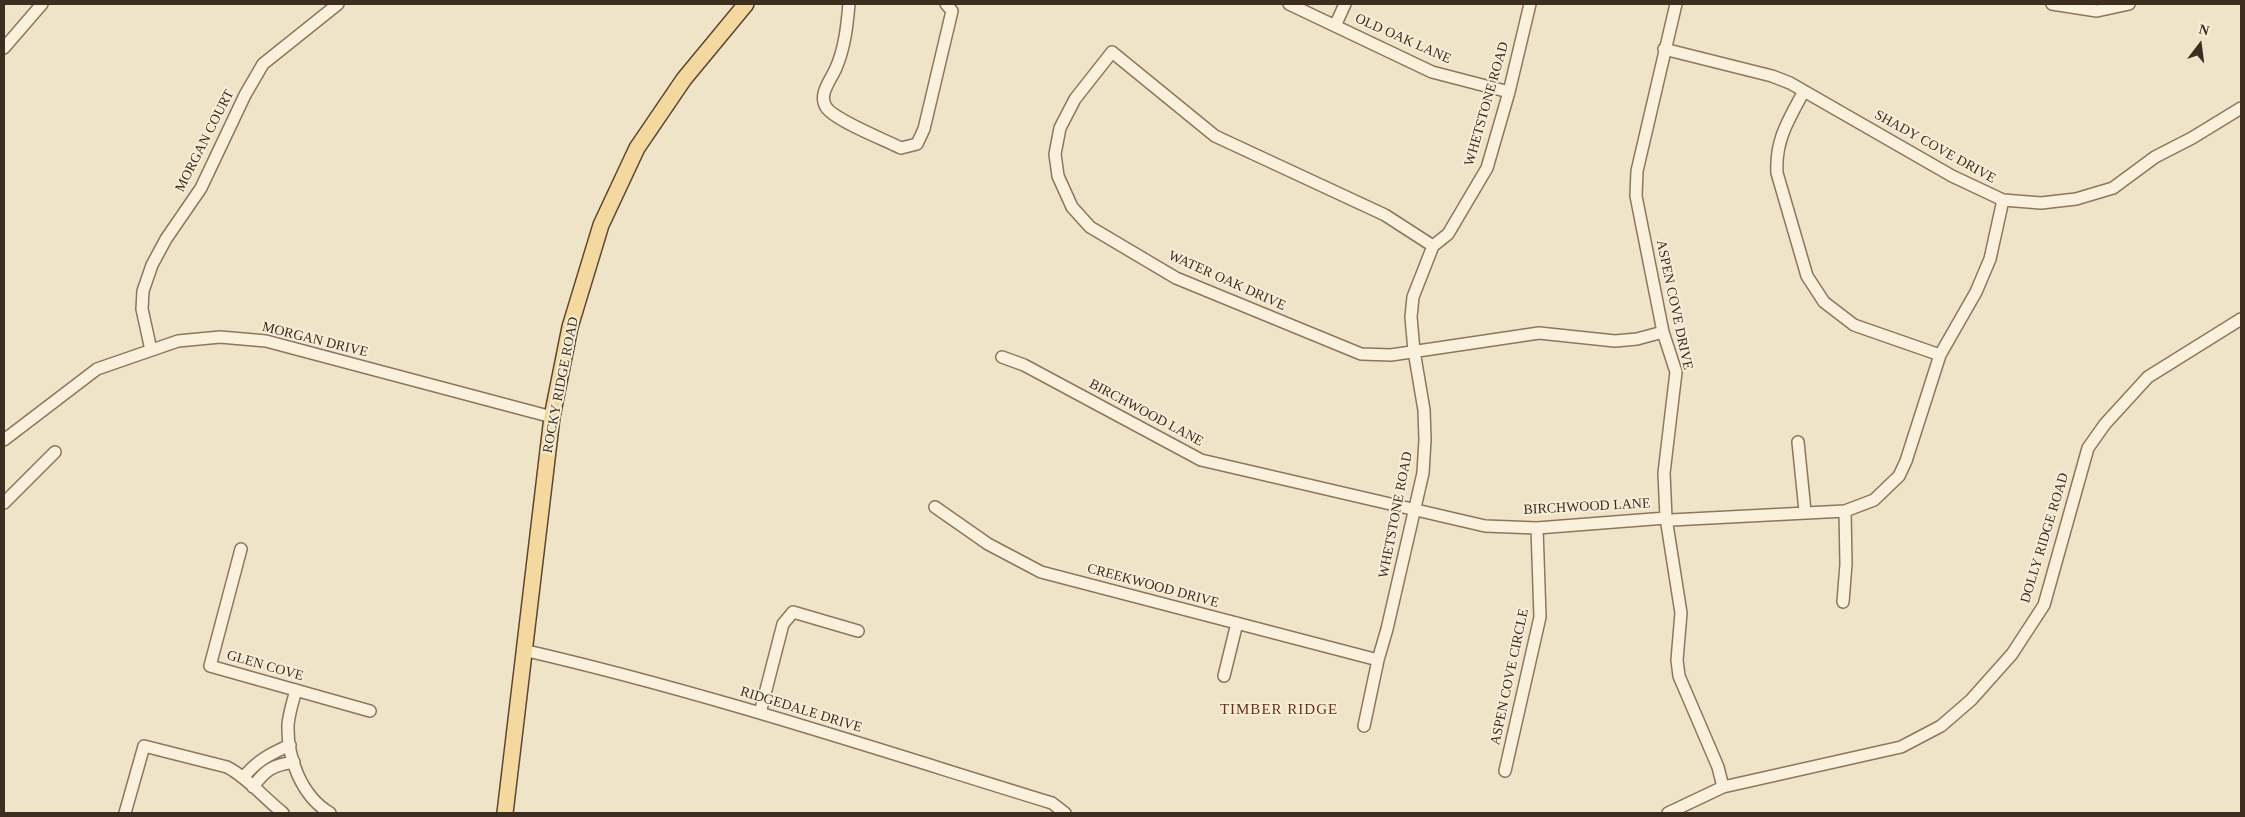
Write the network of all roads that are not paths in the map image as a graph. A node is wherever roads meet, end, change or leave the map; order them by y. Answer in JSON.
{"nodes":[{"id":1,"x":338,"y":4,"type":"edge"},
{"id":2,"x":746,"y":4,"type":"edge"},
{"id":3,"x":849,"y":4,"type":"edge"},
{"id":4,"x":946,"y":4,"type":"edge"},
{"id":5,"x":1289,"y":4,"type":"edge"},
{"id":6,"x":1345,"y":4,"type":"edge"},
{"id":7,"x":1530,"y":4,"type":"edge"},
{"id":8,"x":1676,"y":4,"type":"edge"},
{"id":9,"x":2052,"y":4,"type":"edge"},
{"id":10,"x":2130,"y":4,"type":"edge"},
{"id":11,"x":38,"y":5,"type":"edge"},
{"id":12,"x":1335,"y":26,"type":"junction"},
{"id":13,"x":4,"y":48,"type":"edge"},
{"id":14,"x":1664,"y":49,"type":"junction"},
{"id":15,"x":1804,"y":91,"type":"junction"},
{"id":16,"x":1509,"y":92,"type":"junction"},
{"id":17,"x":2241,"y":108,"type":"edge"},
{"id":18,"x":2003,"y":200,"type":"junction"},
{"id":19,"x":1433,"y":246,"type":"junction"},
{"id":20,"x":2241,"y":319,"type":"edge"},
{"id":21,"x":1663,"y":332,"type":"junction"},
{"id":22,"x":151,"y":350,"type":"junction"},
{"id":23,"x":1414,"y":351,"type":"junction"},
{"id":24,"x":1940,"y":355,"type":"junction"},
{"id":25,"x":1002,"y":357,"type":"dead end"},
{"id":26,"x":552,"y":417,"type":"junction"},
{"id":27,"x":4,"y":440,"type":"edge"},
{"id":28,"x":1798,"y":442,"type":"dead end"},
{"id":29,"x":55,"y":452,"type":"dead end"},
{"id":30,"x":5,"y":499,"type":"edge"},
{"id":31,"x":935,"y":508,"type":"dead end"},
{"id":32,"x":1415,"y":508,"type":"junction"},
{"id":33,"x":1844,"y":511,"type":"junction"},
{"id":34,"x":1805,"y":512,"type":"junction"},
{"id":35,"x":1666,"y":518,"type":"junction"},
{"id":36,"x":1537,"y":528,"type":"junction"},
{"id":37,"x":241,"y":549,"type":"dead end"},
{"id":38,"x":1842,"y":602,"type":"dead end"},
{"id":39,"x":1237,"y":623,"type":"junction"},
{"id":40,"x":858,"y":631,"type":"dead end"},
{"id":41,"x":523,"y":650,"type":"junction"},
{"id":42,"x":1378,"y":660,"type":"junction"},
{"id":43,"x":1224,"y":676,"type":"dead end"},
{"id":44,"x":296,"y":690,"type":"junction"},
{"id":45,"x":370,"y":711,"type":"dead end"},
{"id":46,"x":760,"y":713,"type":"junction"},
{"id":47,"x":1364,"y":726,"type":"dead end"},
{"id":48,"x":290,"y":745,"type":"junction"},
{"id":49,"x":294,"y":762,"type":"junction"},
{"id":50,"x":1505,"y":771,"type":"dead end"},
{"id":51,"x":243,"y":778,"type":"junction"},
{"id":52,"x":253,"y":787,"type":"junction"},
{"id":53,"x":1723,"y":788,"type":"junction"},
{"id":54,"x":125,"y":813,"type":"edge"},
{"id":55,"x":283,"y":813,"type":"edge"},
{"id":56,"x":330,"y":813,"type":"edge"},
{"id":57,"x":505,"y":813,"type":"edge"},
{"id":58,"x":1065,"y":813,"type":"edge"},
{"id":59,"x":1668,"y":813,"type":"edge"}],
"edges":[{"from":1,"to":22,"type":"street","name":"MORGAN COURT"},
{"from":2,"to":26,"type":"main road","name":"ROCKY RIDGE ROAD"},
{"from":3,"to":4,"type":"street"},
{"from":5,"to":12,"type":"street","name":"OLD OAK LANE"},
{"from":6,"to":12,"type":"street"},
{"from":7,"to":16,"type":"street","name":"WHETSTONE ROAD"},
{"from":8,"to":14,"type":"street","name":"ASPEN COVE DRIVE"},
{"from":9,"to":10,"type":"street"},
{"from":11,"to":13,"type":"street"},
{"from":12,"to":16,"type":"street","name":"OLD OAK LANE"},
{"from":14,"to":15,"type":"street","name":"SHADY COVE DRIVE"},
{"from":14,"to":21,"type":"street","name":"ASPEN COVE DRIVE"},
{"from":15,"to":18,"type":"street","name":"SHADY COVE DRIVE"},
{"from":15,"to":24,"type":"street"},
{"from":16,"to":19,"type":"street","name":"WHETSTONE ROAD"},
{"from":17,"to":18,"type":"street","name":"SHADY COVE DRIVE"},
{"from":18,"to":24,"type":"street","name":"BIRCHWOOD LANE"},
{"from":19,"to":23,"type":"street","name":"WHETSTONE ROAD"},
{"from":19,"to":23,"type":"street","name":"WATER OAK DRIVE"},
{"from":20,"to":53,"type":"street","name":"DOLLY RIDGE ROAD"},
{"from":21,"to":23,"type":"street","name":"WATER OAK DRIVE"},
{"from":21,"to":35,"type":"street","name":"ASPEN COVE DRIVE"},
{"from":22,"to":26,"type":"street","name":"MORGAN DRIVE"},
{"from":22,"to":27,"type":"street","name":"MORGAN DRIVE"},
{"from":23,"to":32,"type":"street","name":"WHETSTONE ROAD"},
{"from":24,"to":33,"type":"street","name":"BIRCHWOOD LANE"},
{"from":25,"to":32,"type":"street","name":"BIRCHWOOD LANE"},
{"from":26,"to":41,"type":"main road","name":"ROCKY RIDGE ROAD"},
{"from":28,"to":34,"type":"street"},
{"from":29,"to":30,"type":"street"},
{"from":31,"to":39,"type":"street","name":"CREEKWOOD DRIVE"},
{"from":32,"to":36,"type":"street","name":"BIRCHWOOD LANE"},
{"from":32,"to":42,"type":"street","name":"WHETSTONE ROAD"},
{"from":33,"to":34,"type":"street","name":"BIRCHWOOD LANE"},
{"from":33,"to":38,"type":"street"},
{"from":34,"to":35,"type":"street","name":"BIRCHWOOD LANE"},
{"from":35,"to":36,"type":"street","name":"BIRCHWOOD LANE"},
{"from":35,"to":53,"type":"street","name":"ASPEN COVE DRIVE"},
{"from":36,"to":50,"type":"street","name":"ASPEN COVE CIRCLE"},
{"from":37,"to":44,"type":"street","name":"GLEN COVE"},
{"from":39,"to":42,"type":"street","name":"CREEKWOOD DRIVE"},
{"from":39,"to":43,"type":"street"},
{"from":40,"to":46,"type":"street"},
{"from":41,"to":46,"type":"street","name":"RIDGEDALE DRIVE"},
{"from":41,"to":57,"type":"main road","name":"ROCKY RIDGE ROAD"},
{"from":42,"to":47,"type":"street","name":"WHETSTONE ROAD"},
{"from":44,"to":45,"type":"street","name":"GLEN COVE"},
{"from":44,"to":48,"type":"street"},
{"from":46,"to":58,"type":"street","name":"RIDGEDALE DRIVE"},
{"from":48,"to":49,"type":"street"},
{"from":48,"to":51,"type":"street"},
{"from":49,"to":52,"type":"street"},
{"from":49,"to":56,"type":"street"},
{"from":51,"to":52,"type":"street"},
{"from":51,"to":54,"type":"street"},
{"from":52,"to":55,"type":"street"},
{"from":53,"to":59,"type":"street","name":"DOLLY RIDGE ROAD"}]}
